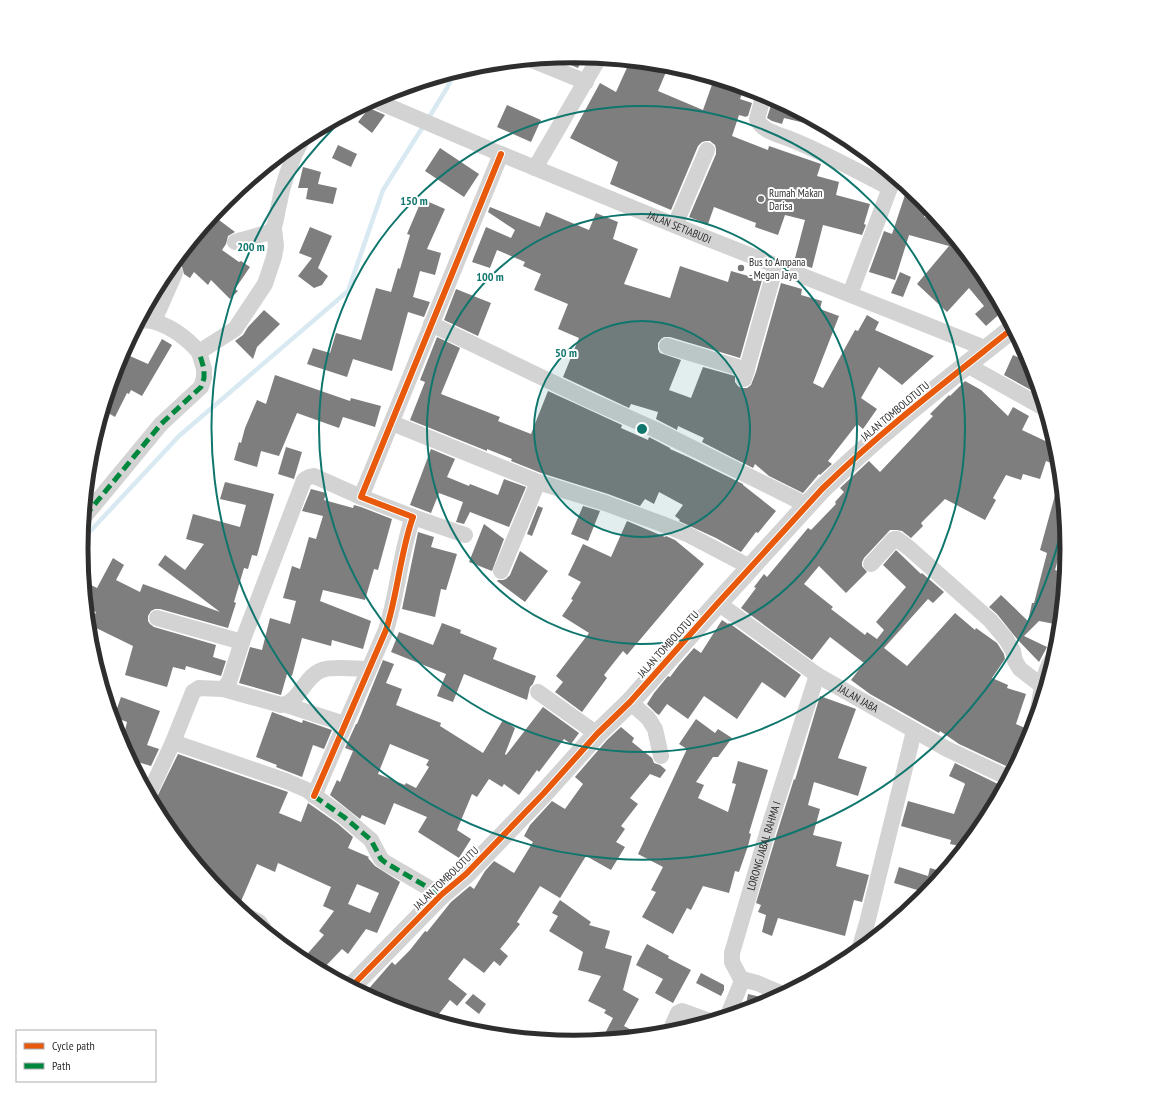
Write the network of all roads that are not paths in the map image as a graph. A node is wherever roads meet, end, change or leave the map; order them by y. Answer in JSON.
{"nodes":[{"id":1,"x":542,"y":64,"type":"edge"},
{"id":2,"x":596,"y":64,"type":"edge"},
{"id":3,"x":586,"y":82,"type":"junction"},
{"id":4,"x":762,"y":101,"type":"edge"},
{"id":5,"x":382,"y":103,"type":"edge"},
{"id":6,"x":297,"y":150,"type":"edge"},
{"id":7,"x":707,"y":150,"type":"dead end"},
{"id":8,"x":501,"y":154,"type":"junction"},
{"id":9,"x":535,"y":168,"type":"junction"},
{"id":10,"x":892,"y":182,"type":"edge"},
{"id":11,"x":675,"y":225,"type":"junction"},
{"id":12,"x":274,"y":229,"type":"junction"},
{"id":13,"x":241,"y":240,"type":"dead end"},
{"id":14,"x":776,"y":265,"type":"junction"},
{"id":15,"x":175,"y":273,"type":"dead end"},
{"id":16,"x":850,"y":294,"type":"junction"},
{"id":17,"x":147,"y":320,"type":"edge"},
{"id":18,"x":146,"y":321,"type":"edge"},
{"id":19,"x":431,"y":324,"type":"junction"},
{"id":20,"x":1009,"y":332,"type":"edge"},
{"id":21,"x":667,"y":346,"type":"dead end"},
{"id":22,"x":987,"y":349,"type":"junction"},
{"id":23,"x":199,"y":352,"type":"junction"},
{"id":24,"x":967,"y":366,"type":"junction"},
{"id":25,"x":1039,"y":405,"type":"edge"},
{"id":26,"x":392,"y":423,"type":"junction"},
{"id":27,"x":538,"y":482,"type":"junction"},
{"id":28,"x":361,"y":497,"type":"junction"},
{"id":29,"x":807,"y":505,"type":"junction"},
{"id":30,"x":91,"y":509,"type":"edge"},
{"id":31,"x":413,"y":517,"type":"junction"},
{"id":32,"x":466,"y":535,"type":"dead end"},
{"id":33,"x":871,"y":564,"type":"dead end"},
{"id":34,"x":750,"y":567,"type":"junction"},
{"id":35,"x":501,"y":571,"type":"dead end"},
{"id":36,"x":718,"y":603,"type":"junction"},
{"id":37,"x":157,"y":618,"type":"dead end"},
{"id":38,"x":242,"y":642,"type":"junction"},
{"id":39,"x":368,"y":669,"type":"junction"},
{"id":40,"x":817,"y":674,"type":"junction"},
{"id":41,"x":1041,"y":685,"type":"edge"},
{"id":42,"x":223,"y":689,"type":"junction"},
{"id":43,"x":538,"y":692,"type":"dead end"},
{"id":44,"x":630,"y":702,"type":"junction"},
{"id":45,"x":286,"y":705,"type":"junction"},
{"id":46,"x":345,"y":724,"type":"junction"},
{"id":47,"x":914,"y":731,"type":"junction"},
{"id":48,"x":597,"y":734,"type":"junction"},
{"id":49,"x":173,"y":742,"type":"junction"},
{"id":50,"x":661,"y":756,"type":"dead end"},
{"id":51,"x":1004,"y":776,"type":"edge"},
{"id":52,"x":152,"y":788,"type":"edge"},
{"id":53,"x":314,"y":796,"type":"junction"},
{"id":54,"x":441,"y":895,"type":"junction"},
{"id":55,"x":862,"y":941,"type":"edge"},
{"id":56,"x":742,"y":979,"type":"junction"},
{"id":57,"x":355,"y":983,"type":"edge"},
{"id":58,"x":776,"y":991,"type":"edge"},
{"id":59,"x":731,"y":1009,"type":"edge"},
{"id":60,"x":701,"y":1018,"type":"edge"},
{"id":61,"x":673,"y":1025,"type":"edge"}],
"edges":[{"from":1,"to":3,"type":"street"},
{"from":2,"to":3,"type":"street"},
{"from":3,"to":9,"type":"street"},
{"from":4,"to":10,"type":"street"},
{"from":5,"to":8,"type":"street","name":"JALAN SETIABUDI"},
{"from":6,"to":12,"type":"street"},
{"from":7,"to":11,"type":"street"},
{"from":8,"to":9,"type":"street","name":"JALAN SETIABUDI"},
{"from":8,"to":19,"type":"street"},
{"from":9,"to":11,"type":"street","name":"JALAN SETIABUDI"},
{"from":10,"to":16,"type":"street"},
{"from":11,"to":14,"type":"street","name":"JALAN SETIABUDI"},
{"from":12,"to":13,"type":"street"},
{"from":12,"to":23,"type":"street"},
{"from":14,"to":16,"type":"street","name":"JALAN SETIABUDI"},
{"from":14,"to":21,"type":"street"},
{"from":15,"to":17,"type":"street"},
{"from":16,"to":22,"type":"street","name":"JALAN SETIABUDI"},
{"from":18,"to":23,"type":"street"},
{"from":19,"to":26,"type":"street"},
{"from":19,"to":29,"type":"street"},
{"from":20,"to":22,"type":"street","name":"JALAN TOMBOLOTUTU"},
{"from":22,"to":24,"type":"street","name":"JALAN TOMBOLOTUTU"},
{"from":23,"to":30,"type":"street"},
{"from":24,"to":25,"type":"street"},
{"from":24,"to":29,"type":"street","name":"JALAN TOMBOLOTUTU"},
{"from":26,"to":27,"type":"street"},
{"from":26,"to":28,"type":"street"},
{"from":27,"to":34,"type":"street"},
{"from":27,"to":35,"type":"street"},
{"from":28,"to":31,"type":"street"},
{"from":28,"to":38,"type":"street"},
{"from":29,"to":34,"type":"street","name":"JALAN TOMBOLOTUTU"},
{"from":31,"to":32,"type":"street"},
{"from":31,"to":39,"type":"street"},
{"from":33,"to":41,"type":"street"},
{"from":34,"to":36,"type":"street","name":"JALAN TOMBOLOTUTU"},
{"from":36,"to":40,"type":"street","name":"JALAN JABA"},
{"from":36,"to":44,"type":"street","name":"JALAN TOMBOLOTUTU"},
{"from":37,"to":38,"type":"street"},
{"from":38,"to":42,"type":"street"},
{"from":39,"to":45,"type":"street"},
{"from":39,"to":46,"type":"street"},
{"from":40,"to":47,"type":"street","name":"JALAN JABA"},
{"from":40,"to":56,"type":"street","name":"LORONG JABAL RAHMA I"},
{"from":42,"to":45,"type":"street"},
{"from":42,"to":49,"type":"street"},
{"from":43,"to":48,"type":"street"},
{"from":44,"to":48,"type":"street","name":"JALAN TOMBOLOTUTU"},
{"from":44,"to":50,"type":"street"},
{"from":45,"to":46,"type":"street"},
{"from":46,"to":53,"type":"street"},
{"from":47,"to":51,"type":"street","name":"JALAN JABA"},
{"from":47,"to":55,"type":"street"},
{"from":48,"to":54,"type":"street","name":"JALAN TOMBOLOTUTU"},
{"from":49,"to":52,"type":"street"},
{"from":49,"to":53,"type":"street"},
{"from":53,"to":54,"type":"street"},
{"from":54,"to":57,"type":"street","name":"JALAN TOMBOLOTUTU"},
{"from":56,"to":58,"type":"street"},
{"from":56,"to":59,"type":"street"},
{"from":60,"to":61,"type":"street"}]}
